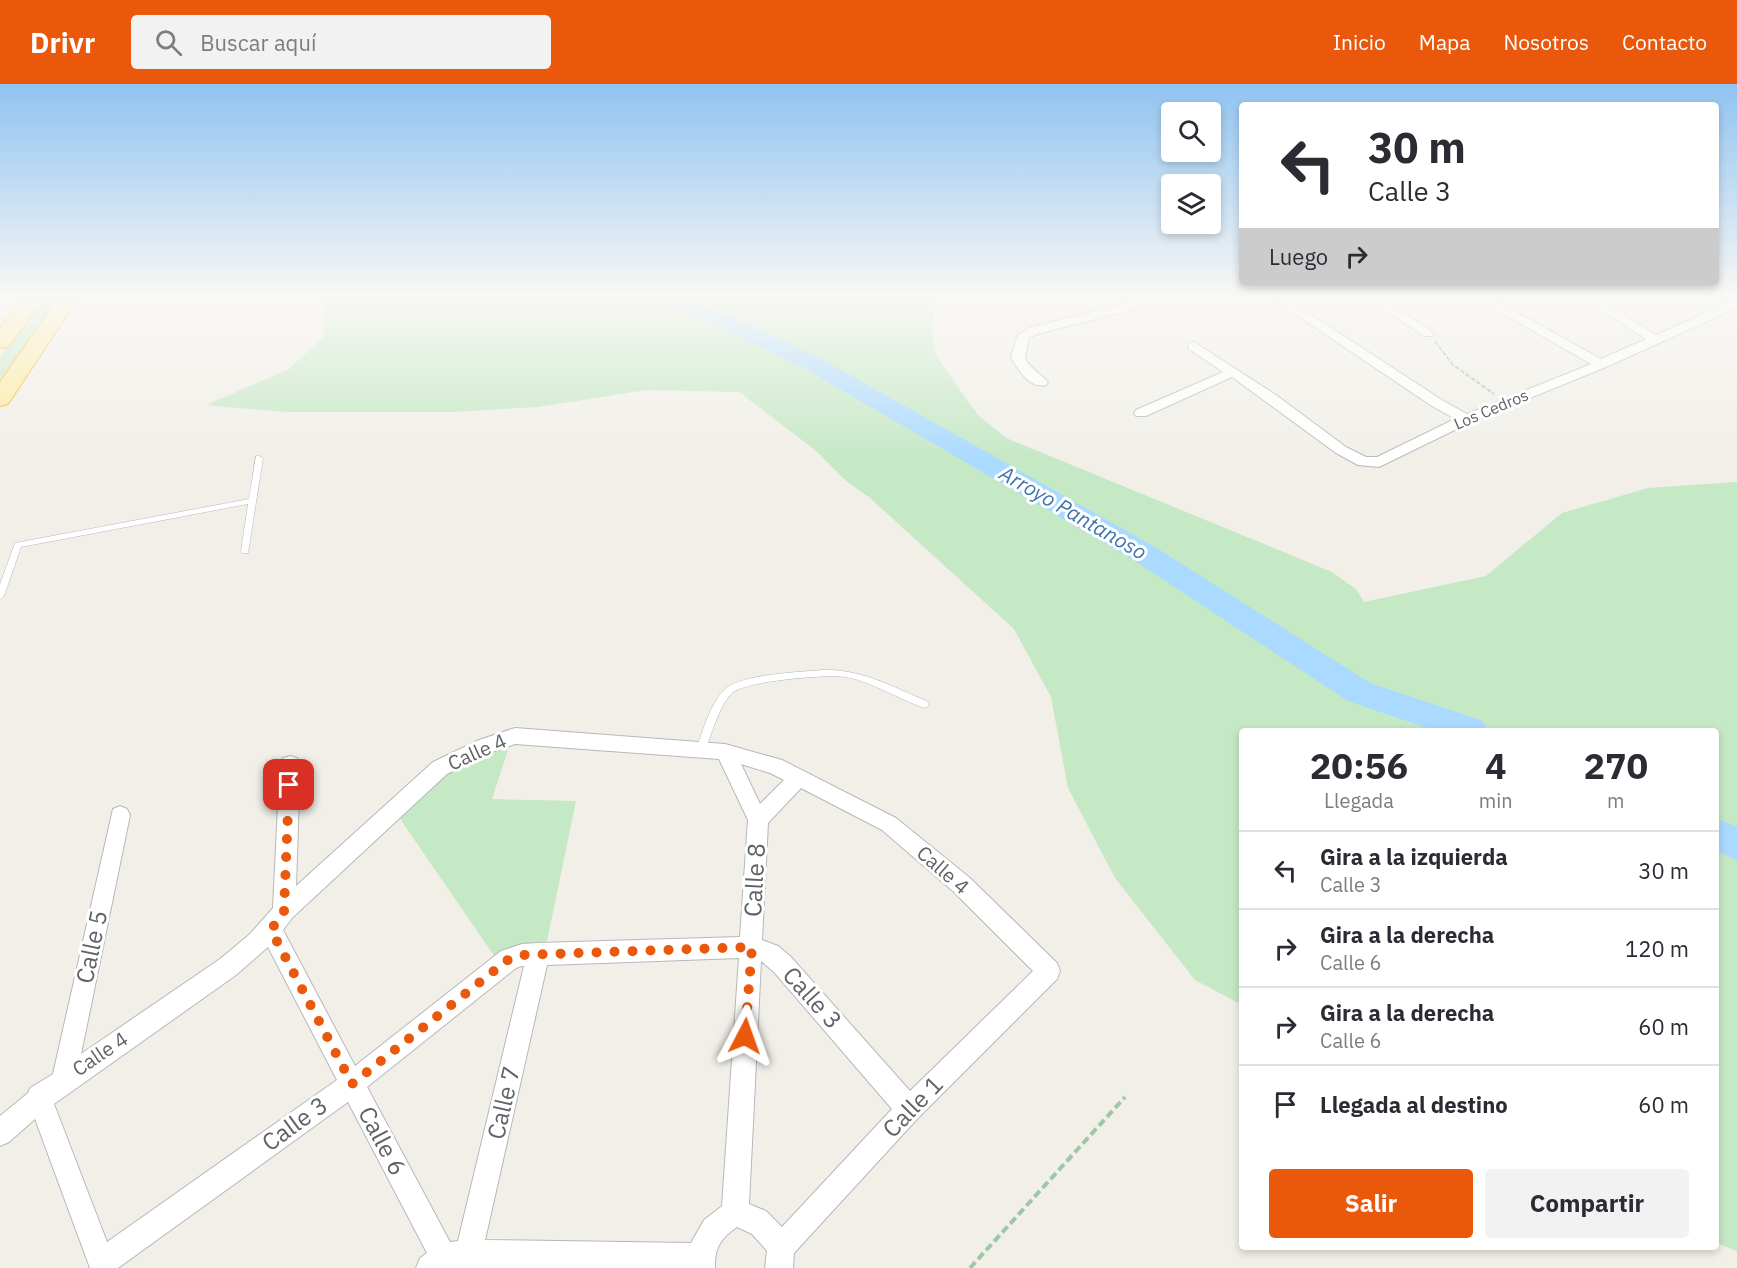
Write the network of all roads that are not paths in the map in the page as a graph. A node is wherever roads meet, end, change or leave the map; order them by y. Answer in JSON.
{"nodes":[{"id":1,"x":32,"y":352,"type":"edge"},
{"id":2,"x":1019,"y":352,"type":"edge"},
{"id":3,"x":1203,"y":352,"type":"edge"},
{"id":4,"x":1360,"y":352,"type":"edge"},
{"id":5,"x":1580,"y":352,"type":"edge"},
{"id":6,"x":1626,"y":352,"type":"edge"},
{"id":7,"x":1601,"y":364,"type":"junction"},
{"id":8,"x":1233,"y":372,"type":"junction"},
{"id":9,"x":1041,"y":382,"type":"dead end"},
{"id":10,"x":0,"y":399,"type":"edge"},
{"id":11,"x":1141,"y":413,"type":"dead end"},
{"id":12,"x":1466,"y":419,"type":"junction"},
{"id":13,"x":259,"y":458,"type":"dead end"},
{"id":14,"x":252,"y":501,"type":"junction"},
{"id":15,"x":245,"y":551,"type":"dead end"},
{"id":16,"x":0,"y":596,"type":"edge"},
{"id":17,"x":924,"y":704,"type":"dead end"},
{"id":18,"x":701,"y":749,"type":"junction"},
{"id":19,"x":725,"y":752,"type":"junction"},
{"id":20,"x":290,"y":764,"type":"dead end"},
{"id":21,"x":799,"y":777,"type":"junction"},
{"id":22,"x":120,"y":815,"type":"dead end"},
{"id":23,"x":758,"y":820,"type":"junction"},
{"id":24,"x":278,"y":920,"type":"junction"},
{"id":25,"x":752,"y":947,"type":"junction"},
{"id":26,"x":538,"y":954,"type":"junction"},
{"id":27,"x":1049,"y":971,"type":"joint"},
{"id":28,"x":64,"y":1079,"type":"junction"},
{"id":29,"x":352,"y":1084,"type":"junction"},
{"id":30,"x":39,"y":1097,"type":"junction"},
{"id":31,"x":909,"y":1109,"type":"junction"},
{"id":32,"x":0,"y":1133,"type":"edge"},
{"id":33,"x":735,"y":1213,"type":"junction"},
{"id":34,"x":469,"y":1253,"type":"junction"},
{"id":35,"x":780,"y":1257,"type":"edge"},
{"id":36,"x":436,"y":1262,"type":"edge"},
{"id":37,"x":701,"y":1263,"type":"edge"},
{"id":38,"x":103,"y":1265,"type":"edge"}],
"edges":[{"from":1,"to":10,"type":"highway"},
{"from":2,"to":9,"type":"street"},
{"from":3,"to":8,"type":"street"},
{"from":4,"to":12,"type":"street"},
{"from":5,"to":7,"type":"street"},
{"from":6,"to":7,"type":"street","name":"Los Cedros"},
{"from":7,"to":12,"type":"street","name":"Los Cedros"},
{"from":8,"to":11,"type":"street"},
{"from":8,"to":12,"type":"street","name":"Los Cedros"},
{"from":13,"to":14,"type":"lane"},
{"from":14,"to":15,"type":"lane"},
{"from":14,"to":16,"type":"lane"},
{"from":17,"to":18,"type":"lane"},
{"from":18,"to":19,"type":"street","name":"Calle 4"},
{"from":18,"to":24,"type":"street","name":"Calle 4"},
{"from":19,"to":21,"type":"street","name":"Calle 4"},
{"from":19,"to":23,"type":"street"},
{"from":20,"to":24,"type":"street"},
{"from":21,"to":23,"type":"street","name":"Calle 8"},
{"from":21,"to":27,"type":"street","name":"Calle 4"},
{"from":22,"to":28,"type":"street","name":"Calle 5"},
{"from":23,"to":25,"type":"street","name":"Calle 8"},
{"from":24,"to":28,"type":"street","name":"Calle 4"},
{"from":24,"to":29,"type":"street","name":"Calle 6"},
{"from":25,"to":26,"type":"street","name":"Calle 3"},
{"from":25,"to":31,"type":"street","name":"Calle 3"},
{"from":25,"to":33,"type":"street","name":"Calle 8"},
{"from":26,"to":29,"type":"street","name":"Calle 3"},
{"from":26,"to":34,"type":"street","name":"Calle 7"},
{"from":27,"to":31,"type":"street","name":"Calle 1"},
{"from":28,"to":30,"type":"street","name":"Calle 4"},
{"from":29,"to":36,"type":"street","name":"Calle 6"},
{"from":29,"to":38,"type":"street","name":"Calle 3"},
{"from":30,"to":32,"type":"street","name":"Calle 4"},
{"from":30,"to":38,"type":"street"},
{"from":31,"to":35,"type":"street","name":"Calle 1"},
{"from":33,"to":35,"type":"street"},
{"from":33,"to":37,"type":"street"},
{"from":34,"to":36,"type":"street"},
{"from":34,"to":37,"type":"street"}]}
